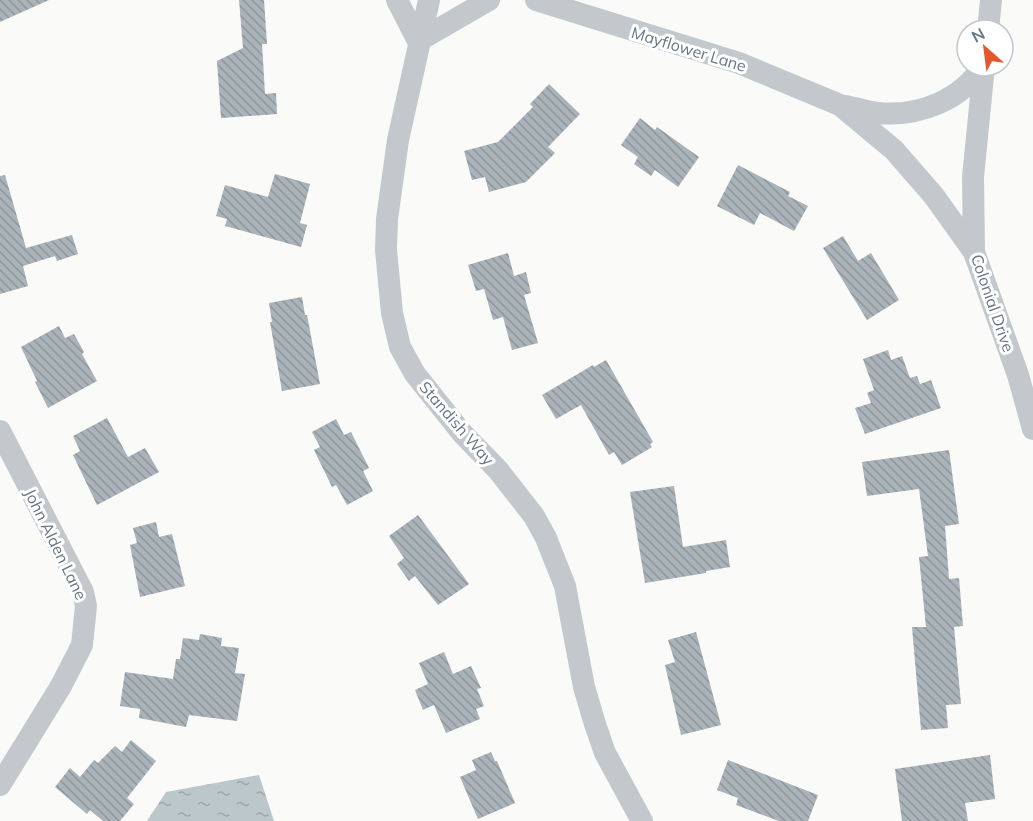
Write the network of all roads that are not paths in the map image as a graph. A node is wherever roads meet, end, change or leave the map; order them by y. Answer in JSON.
{"nodes":[{"id":1,"x":397,"y":0,"type":"edge"},
{"id":2,"x":429,"y":0,"type":"edge"},
{"id":3,"x":489,"y":0,"type":"edge"},
{"id":4,"x":536,"y":0,"type":"edge"},
{"id":5,"x":991,"y":0,"type":"edge"},
{"id":6,"x":989,"y":18,"type":"edge"},
{"id":7,"x":418,"y":42,"type":"junction"},
{"id":8,"x":975,"y":78,"type":"edge"},
{"id":9,"x":983,"y":78,"type":"edge"},
{"id":10,"x":840,"y":105,"type":"junction"},
{"id":11,"x":974,"y":252,"type":"junction"},
{"id":12,"x":1033,"y":429,"type":"edge"},
{"id":13,"x":0,"y":431,"type":"edge"},
{"id":14,"x":0,"y":784,"type":"edge"},
{"id":15,"x":642,"y":821,"type":"edge"}],
"edges":[{"from":1,"to":7,"type":"street"},
{"from":2,"to":7,"type":"street","name":"Standish Way"},
{"from":3,"to":7,"type":"street"},
{"from":4,"to":10,"type":"street","name":"Mayflower Lane"},
{"from":5,"to":6,"type":"street"},
{"from":7,"to":15,"type":"street","name":"Standish Way"},
{"from":8,"to":10,"type":"street","name":"Mayflower Lane"},
{"from":9,"to":11,"type":"street","name":"Colonial Drive"},
{"from":10,"to":11,"type":"street","name":"Mayflower Lane"},
{"from":11,"to":12,"type":"street","name":"Colonial Drive"},
{"from":13,"to":14,"type":"street","name":"John Alden Lane"}]}
